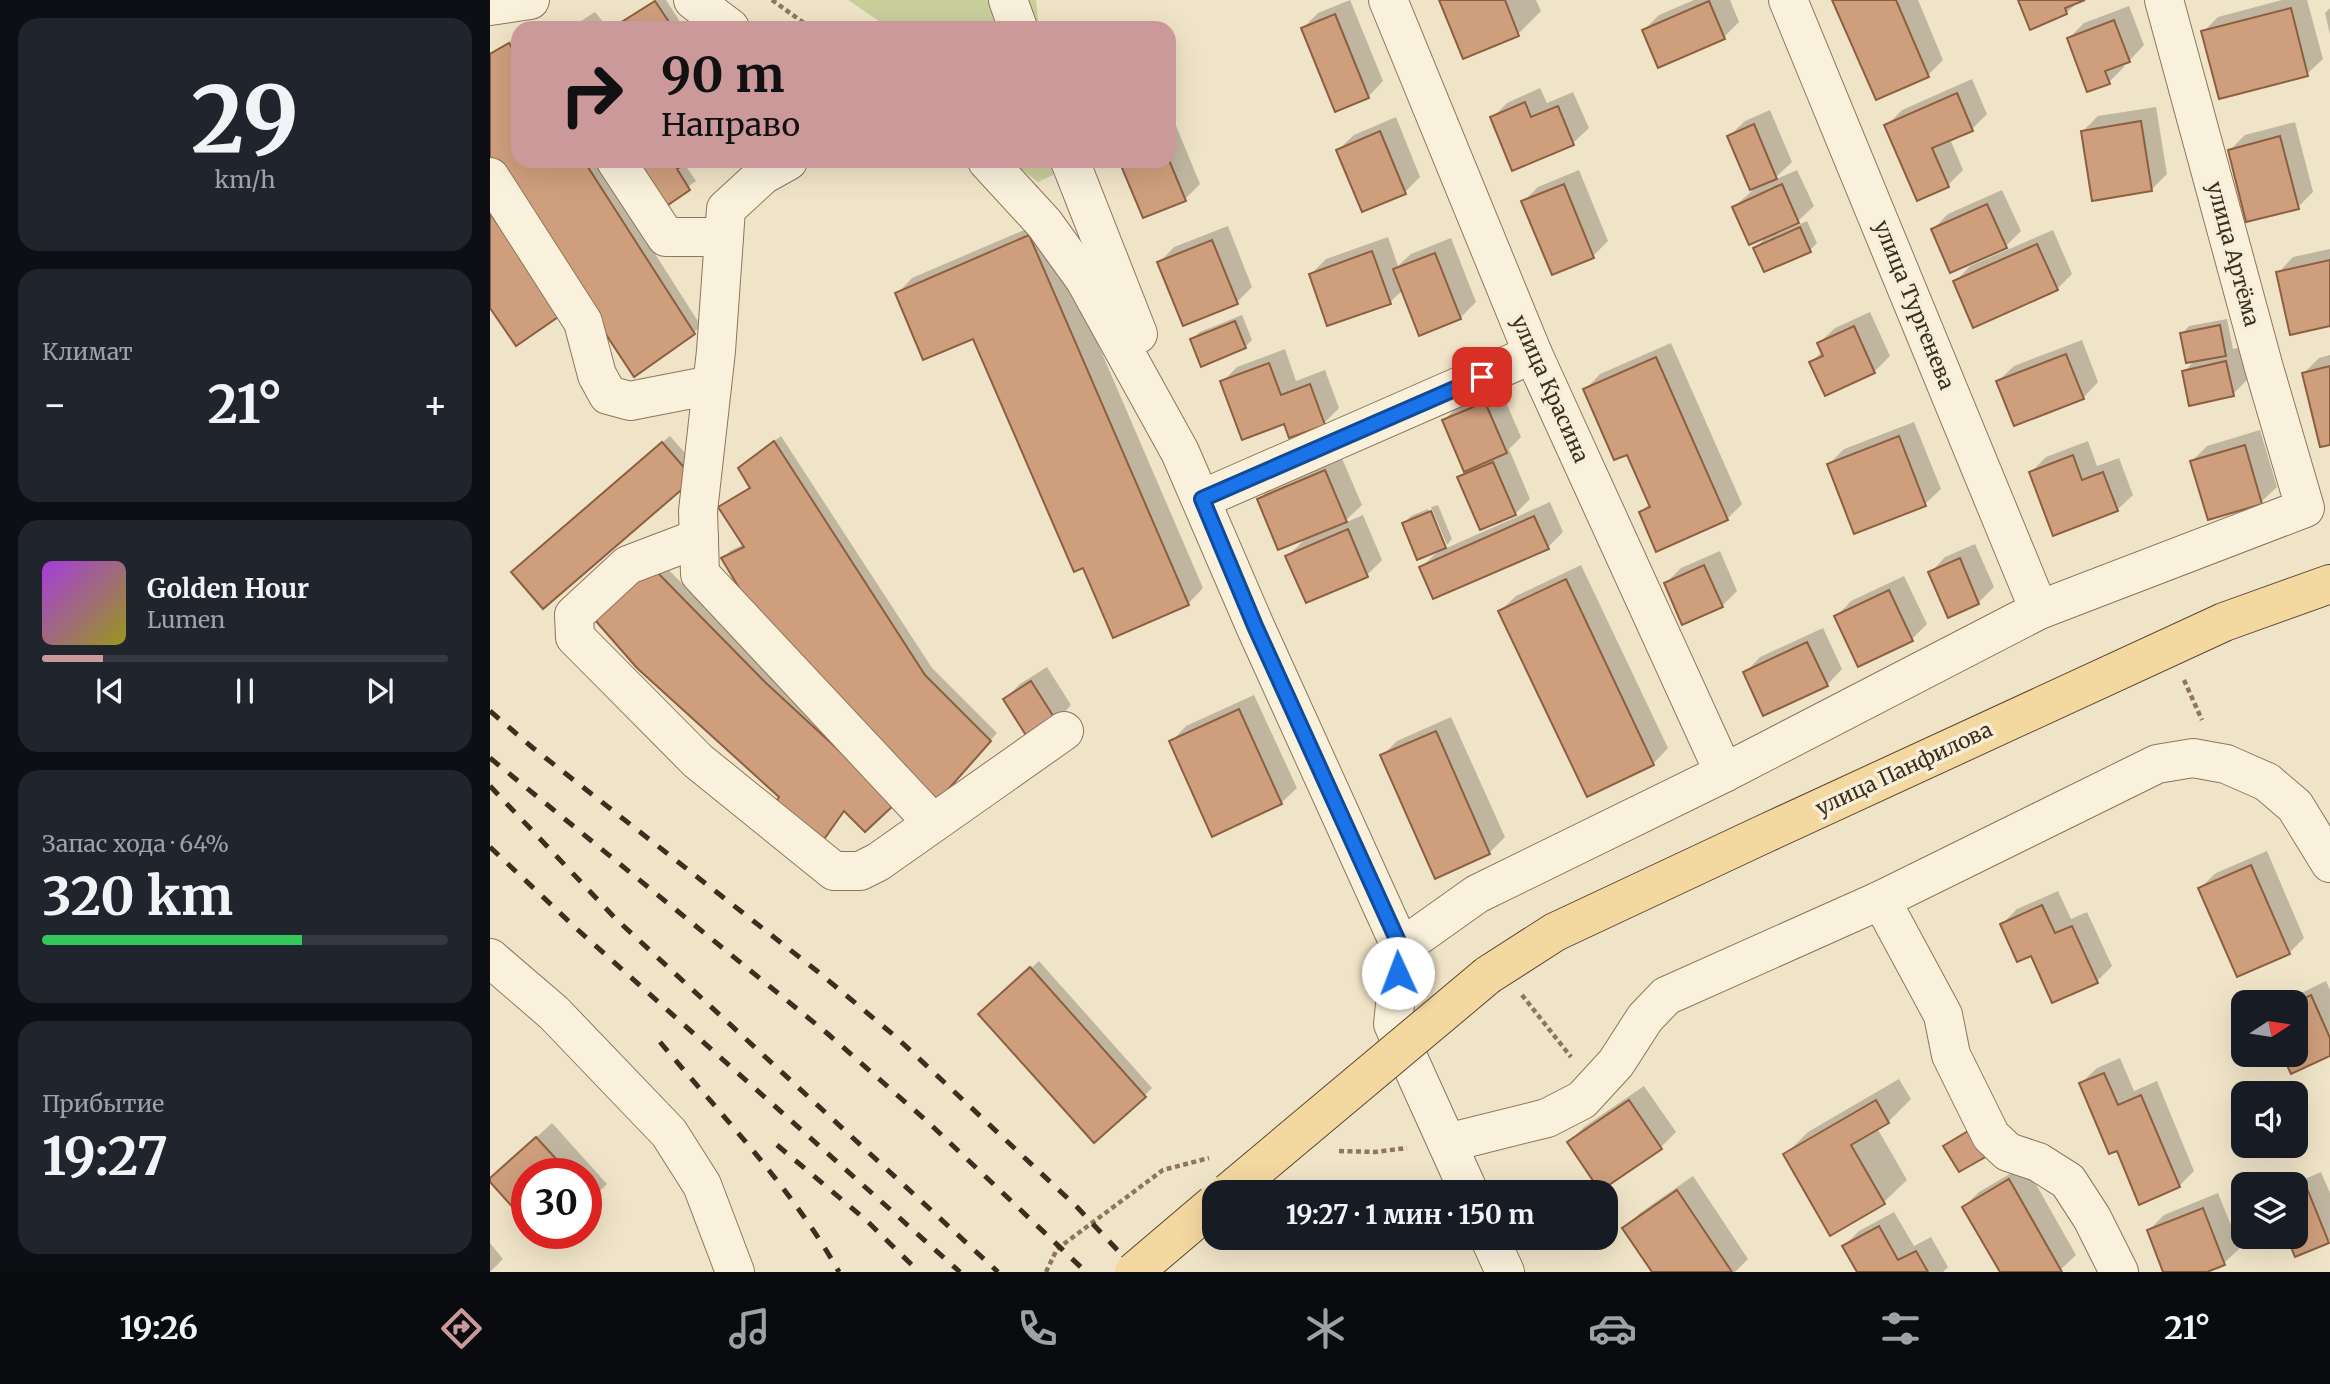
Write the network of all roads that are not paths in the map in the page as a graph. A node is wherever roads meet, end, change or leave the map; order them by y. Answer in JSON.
{"nodes":[{"id":1,"x":530,"y":0,"type":"edge"},
{"id":2,"x":694,"y":0,"type":"edge"},
{"id":3,"x":1008,"y":0,"type":"edge"},
{"id":4,"x":1388,"y":0,"type":"edge"},
{"id":5,"x":1788,"y":0,"type":"edge"},
{"id":6,"x":2164,"y":0,"type":"edge"},
{"id":7,"x":490,"y":6,"type":"edge"},
{"id":8,"x":721,"y":21,"type":"edge"},
{"id":9,"x":1016,"y":21,"type":"edge"},
{"id":10,"x":621,"y":168,"type":"edge"},
{"id":11,"x":776,"y":168,"type":"edge"},
{"id":12,"x":993,"y":168,"type":"edge"},
{"id":13,"x":1073,"y":168,"type":"edge"},
{"id":14,"x":490,"y":177,"type":"edge"},
{"id":15,"x":724,"y":237,"type":"junction"},
{"id":16,"x":1533,"y":354,"type":"junction"},
{"id":17,"x":712,"y":385,"type":"junction"},
{"id":18,"x":1180,"y":452,"type":"junction"},
{"id":19,"x":1202,"y":499,"type":"junction"},
{"id":20,"x":699,"y":538,"type":"junction"},
{"id":21,"x":2330,"y":584,"type":"edge"},
{"id":22,"x":2039,"y":610,"type":"junction"},
{"id":23,"x":1063,"y":731,"type":"dead end"},
{"id":24,"x":1724,"y":773,"type":"junction"},
{"id":25,"x":933,"y":823,"type":"junction"},
{"id":26,"x":2330,"y":863,"type":"edge"},
{"id":27,"x":1881,"y":900,"type":"junction"},
{"id":28,"x":1401,"y":948,"type":"junction"},
{"id":29,"x":490,"y":958,"type":"edge"},
{"id":30,"x":1447,"y":1143,"type":"junction"},
{"id":31,"x":1243,"y":1180,"type":"edge"},
{"id":32,"x":1464,"y":1180,"type":"edge"},
{"id":33,"x":1202,"y":1214,"type":"edge"},
{"id":34,"x":1495,"y":1250,"type":"edge"},
{"id":35,"x":727,"y":1269,"type":"edge"},
{"id":36,"x":1134,"y":1272,"type":"edge"},
{"id":37,"x":1505,"y":1272,"type":"edge"},
{"id":38,"x":2119,"y":1272,"type":"edge"}],
"edges":[{"from":1,"to":7,"type":"street"},
{"from":2,"to":8,"type":"street"},
{"from":3,"to":9,"type":"street"},
{"from":4,"to":16,"type":"street","name":"улица Красина"},
{"from":5,"to":22,"type":"street","name":"улица Тургенева"},
{"from":6,"to":22,"type":"street","name":"улица Артёма"},
{"from":10,"to":15,"type":"street"},
{"from":11,"to":15,"type":"street"},
{"from":12,"to":18,"type":"street"},
{"from":13,"to":18,"type":"street"},
{"from":14,"to":17,"type":"street"},
{"from":15,"to":17,"type":"street"},
{"from":16,"to":19,"type":"street"},
{"from":16,"to":24,"type":"street","name":"улица Красина"},
{"from":17,"to":20,"type":"street"},
{"from":18,"to":19,"type":"street"},
{"from":19,"to":28,"type":"street"},
{"from":20,"to":25,"type":"street"},
{"from":20,"to":25,"type":"street"},
{"from":21,"to":31,"type":"main road","name":"улица Панфилова","bridge":true},
{"from":22,"to":24,"type":"street"},
{"from":23,"to":25,"type":"street"},
{"from":24,"to":28,"type":"street"},
{"from":26,"to":27,"type":"street"},
{"from":27,"to":30,"type":"street"},
{"from":27,"to":38,"type":"street"},
{"from":28,"to":30,"type":"street"},
{"from":29,"to":35,"type":"street"},
{"from":30,"to":32,"type":"street"},
{"from":33,"to":36,"type":"main road","bridge":true},
{"from":34,"to":37,"type":"street"}]}
